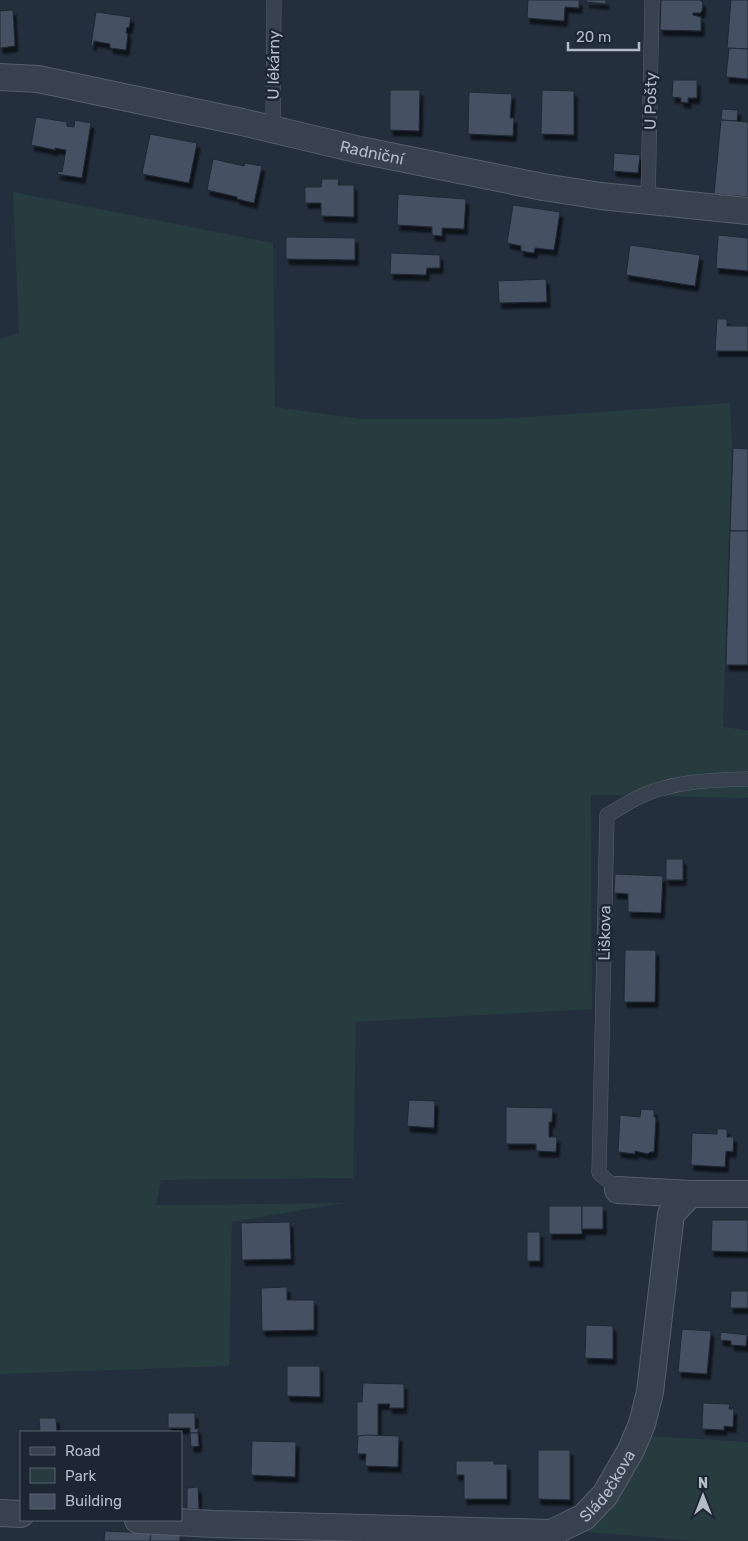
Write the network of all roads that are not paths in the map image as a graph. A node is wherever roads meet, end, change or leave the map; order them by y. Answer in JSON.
{"nodes":[{"id":1,"x":274,"y":0,"type":"edge"},
{"id":2,"x":652,"y":0,"type":"edge"},
{"id":3,"x":0,"y":77,"type":"edge"},
{"id":4,"x":273,"y":130,"type":"junction"},
{"id":5,"x":648,"y":201,"type":"junction"},
{"id":6,"x":748,"y":211,"type":"edge"},
{"id":7,"x":748,"y":779,"type":"edge"},
{"id":8,"x":618,"y":1190,"type":"joint"},
{"id":9,"x":690,"y":1194,"type":"junction"},
{"id":10,"x":748,"y":1194,"type":"edge"},
{"id":11,"x":0,"y":1513,"type":"edge"},
{"id":12,"x":20,"y":1514,"type":"edge"},
{"id":13,"x":157,"y":1521,"type":"edge"}],
"edges":[{"from":1,"to":4,"type":"lane","name":"U lékárny"},
{"from":2,"to":5,"type":"lane","name":"U Pošty"},
{"from":3,"to":4,"type":"street","name":"Radniční"},
{"from":4,"to":5,"type":"street","name":"Radniční"},
{"from":5,"to":6,"type":"street","name":"Radniční"},
{"from":7,"to":8,"type":"lane","name":"Liškova"},
{"from":8,"to":9,"type":"street"},
{"from":9,"to":10,"type":"street"},
{"from":9,"to":13,"type":"street","name":"Sládečkova"},
{"from":11,"to":12,"type":"street"}]}
